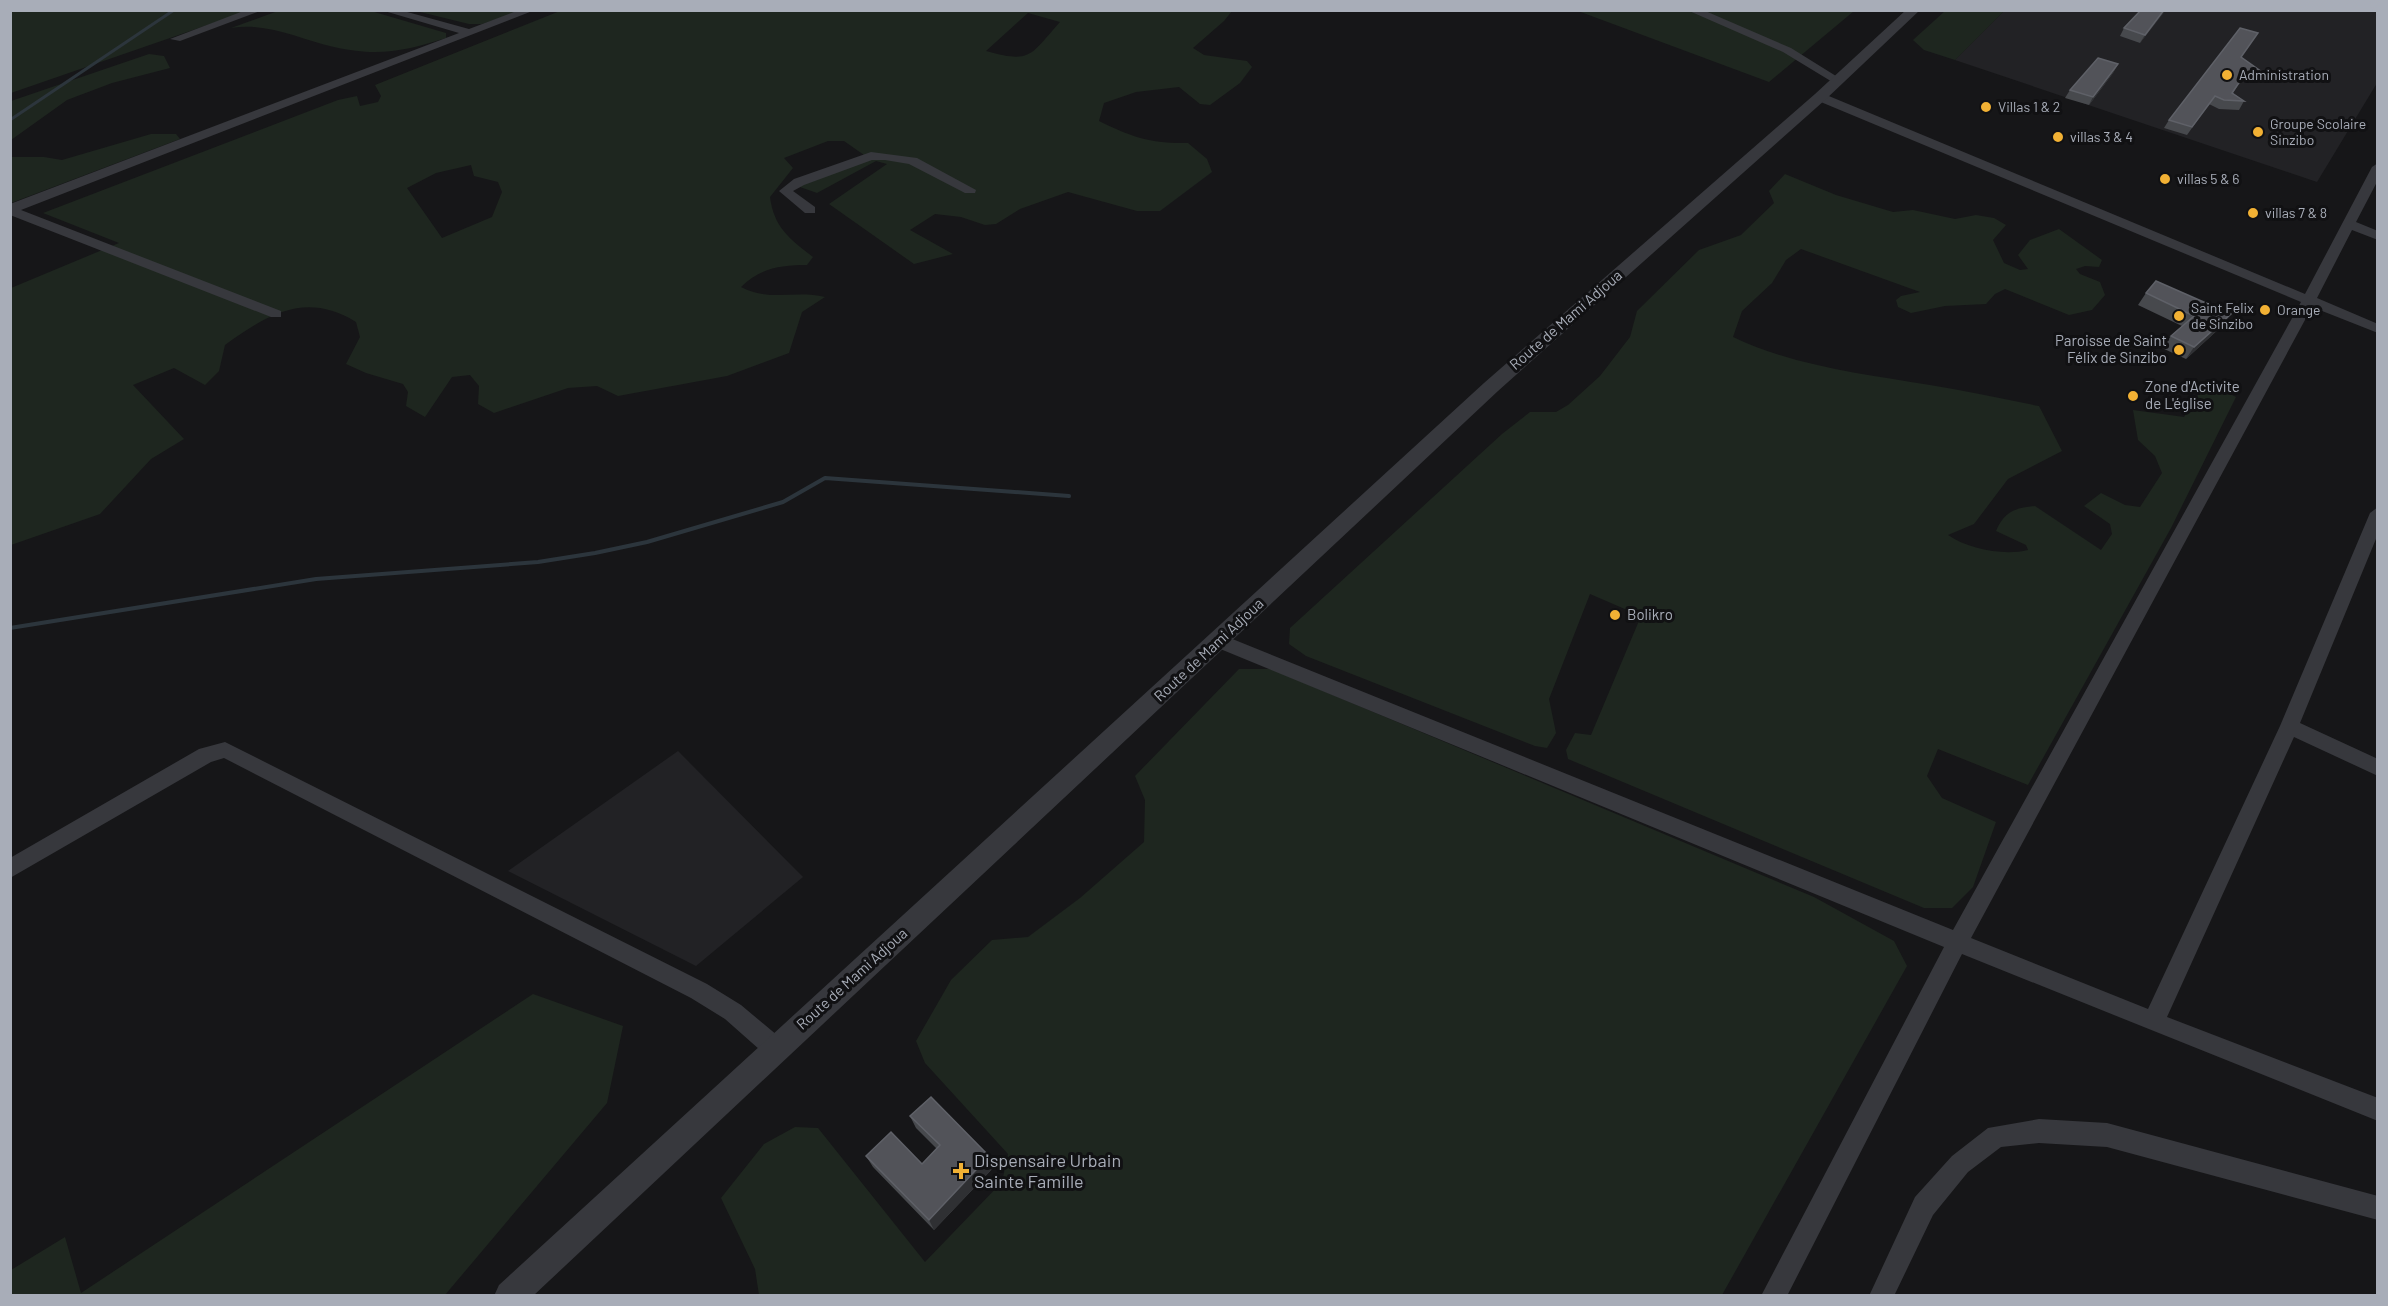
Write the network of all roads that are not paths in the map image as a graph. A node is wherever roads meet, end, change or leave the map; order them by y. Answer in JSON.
{"nodes":[{"id":1,"x":258,"y":10,"type":"edge"},
{"id":2,"x":386,"y":10,"type":"edge"},
{"id":3,"x":530,"y":10,"type":"edge"},
{"id":4,"x":1692,"y":10,"type":"edge"},
{"id":5,"x":1914,"y":10,"type":"edge"},
{"id":6,"x":470,"y":33,"type":"junction"},
{"id":7,"x":177,"y":39,"type":"dead end"},
{"id":8,"x":1838,"y":81,"type":"junction"},
{"id":9,"x":1820,"y":97,"type":"junction"},
{"id":10,"x":2378,"y":167,"type":"edge"},
{"id":11,"x":970,"y":190,"type":"dead end"},
{"id":12,"x":10,"y":210,"type":"edge"},
{"id":13,"x":810,"y":210,"type":"dead end"},
{"id":14,"x":2348,"y":224,"type":"junction"},
{"id":15,"x":2378,"y":236,"type":"edge"},
{"id":16,"x":2309,"y":300,"type":"junction"},
{"id":17,"x":276,"y":314,"type":"dead end"},
{"id":18,"x":2378,"y":330,"type":"edge"},
{"id":19,"x":2378,"y":513,"type":"edge"},
{"id":20,"x":1219,"y":641,"type":"junction"},
{"id":21,"x":2289,"y":726,"type":"junction"},
{"id":22,"x":2378,"y":768,"type":"edge"},
{"id":23,"x":10,"y":869,"type":"edge"},
{"id":24,"x":1958,"y":941,"type":"junction"},
{"id":25,"x":2153,"y":1022,"type":"junction"},
{"id":26,"x":776,"y":1049,"type":"junction"},
{"id":27,"x":2378,"y":1110,"type":"edge"},
{"id":28,"x":2378,"y":1208,"type":"edge"},
{"id":29,"x":510,"y":1296,"type":"edge"},
{"id":30,"x":1773,"y":1296,"type":"edge"},
{"id":31,"x":1881,"y":1296,"type":"edge"}],
"edges":[{"from":1,"to":7,"type":"street"},
{"from":2,"to":6,"type":"street"},
{"from":3,"to":6,"type":"street"},
{"from":4,"to":8,"type":"street"},
{"from":5,"to":8,"type":"street","name":"Route de Mami Adjoua"},
{"from":6,"to":12,"type":"street"},
{"from":8,"to":9,"type":"street","name":"Route de Mami Adjoua"},
{"from":9,"to":16,"type":"street"},
{"from":9,"to":20,"type":"street","name":"Route de Mami Adjoua"},
{"from":10,"to":14,"type":"street"},
{"from":11,"to":13,"type":"street"},
{"from":12,"to":17,"type":"street"},
{"from":14,"to":15,"type":"street"},
{"from":14,"to":16,"type":"street"},
{"from":16,"to":18,"type":"street"},
{"from":16,"to":24,"type":"street"},
{"from":19,"to":21,"type":"street"},
{"from":20,"to":24,"type":"street"},
{"from":20,"to":26,"type":"street","name":"Route de Mami Adjoua"},
{"from":21,"to":22,"type":"street"},
{"from":21,"to":25,"type":"street"},
{"from":23,"to":26,"type":"street"},
{"from":24,"to":25,"type":"street"},
{"from":24,"to":30,"type":"street"},
{"from":25,"to":27,"type":"street"},
{"from":26,"to":29,"type":"street","name":"Route de Mami Adjoua"},
{"from":28,"to":31,"type":"street"}]}
